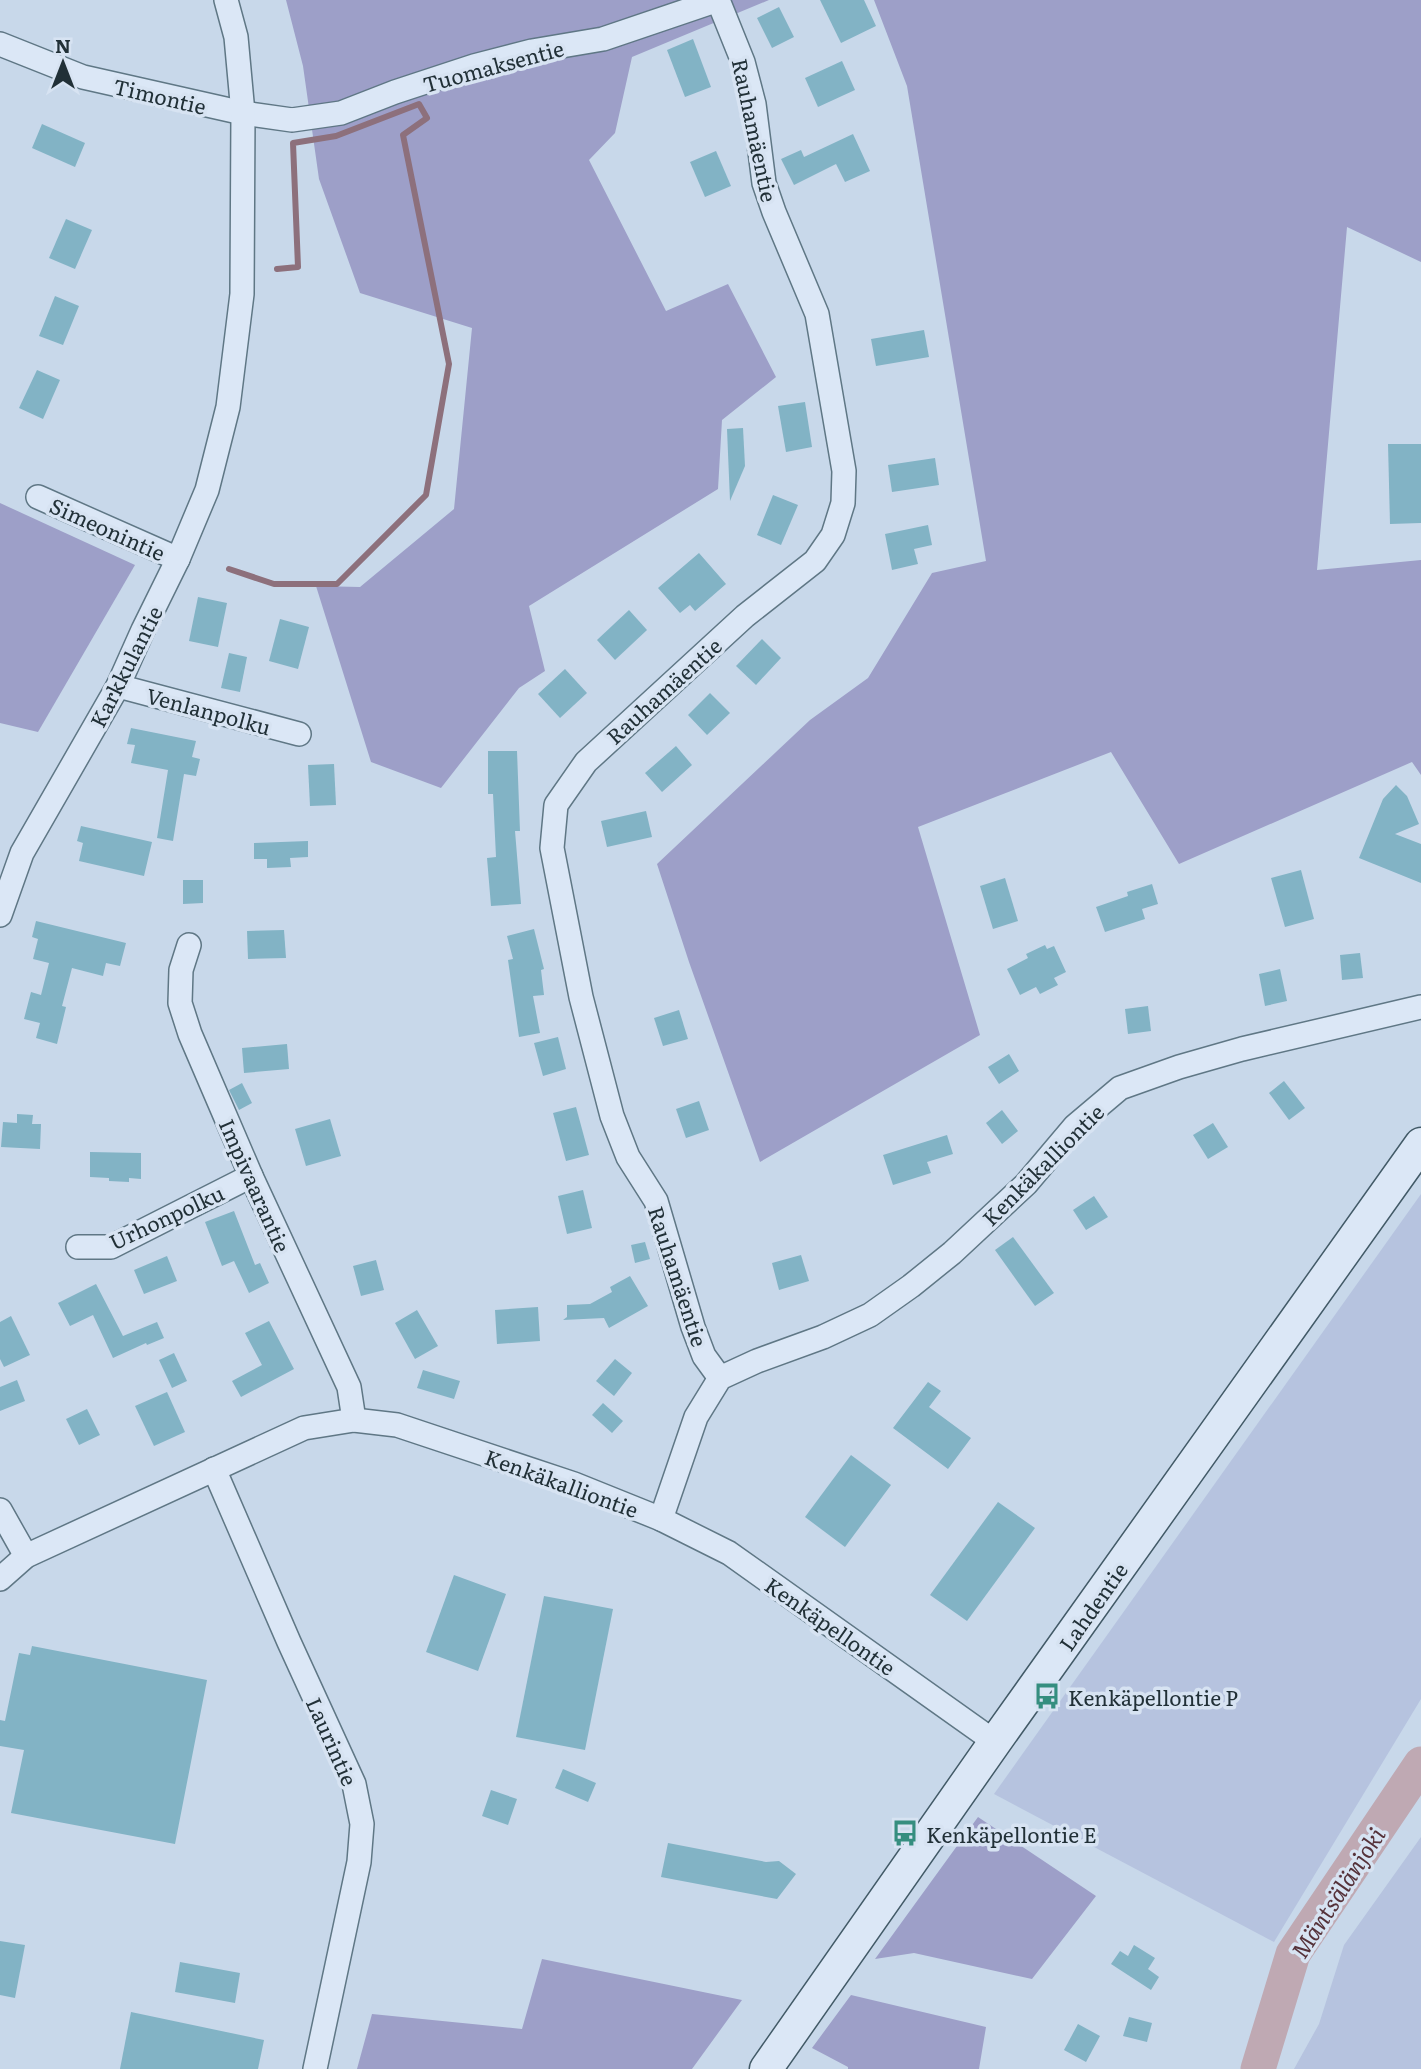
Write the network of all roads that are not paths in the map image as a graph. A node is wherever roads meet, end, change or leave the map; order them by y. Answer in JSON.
{"nodes":[{"id":1,"x":226,"y":0,"type":"edge"},
{"id":2,"x":718,"y":0,"type":"edge"},
{"id":3,"x":728,"y":22,"type":"joint"},
{"id":4,"x":0,"y":44,"type":"edge"},
{"id":5,"x":243,"y":113,"type":"junction"},
{"id":6,"x":38,"y":497,"type":"dead end"},
{"id":7,"x":178,"y":559,"type":"junction"},
{"id":8,"x":118,"y":687,"type":"junction"},
{"id":9,"x":299,"y":734,"type":"dead end"},
{"id":10,"x":4,"y":890,"type":"edge"},
{"id":11,"x":0,"y":915,"type":"edge"},
{"id":12,"x":189,"y":946,"type":"dead end"},
{"id":13,"x":1421,"y":1007,"type":"edge"},
{"id":14,"x":1421,"y":1144,"type":"edge"},
{"id":15,"x":251,"y":1176,"type":"junction"},
{"id":16,"x":78,"y":1247,"type":"dead end"},
{"id":17,"x":720,"y":1378,"type":"junction"},
{"id":18,"x":354,"y":1420,"type":"junction"},
{"id":19,"x":214,"y":1469,"type":"junction"},
{"id":20,"x":0,"y":1510,"type":"edge"},
{"id":21,"x":661,"y":1518,"type":"junction"},
{"id":22,"x":26,"y":1556,"type":"junction"},
{"id":23,"x":0,"y":1579,"type":"edge"},
{"id":24,"x":995,"y":1742,"type":"junction"},
{"id":25,"x":315,"y":2069,"type":"edge"},
{"id":26,"x":766,"y":2069,"type":"edge"}],
"edges":[{"from":1,"to":5,"type":"street","name":"Karkkulantie"},
{"from":2,"to":3,"type":"street","name":"Tuomaksentie"},
{"from":2,"to":5,"type":"street","name":"Tuomaksentie"},
{"from":3,"to":17,"type":"street","name":"Rauhamäentie"},
{"from":4,"to":5,"type":"street","name":"Timontie"},
{"from":5,"to":7,"type":"street","name":"Karkkulantie"},
{"from":6,"to":7,"type":"street","name":"Simeonintie"},
{"from":7,"to":8,"type":"street","name":"Karkkulantie"},
{"from":8,"to":9,"type":"street","name":"Venlanpolku"},
{"from":8,"to":10,"type":"street","name":"Karkkulantie"},
{"from":10,"to":11,"type":"street","name":"Karkkulantie"},
{"from":12,"to":15,"type":"street","name":"Impivaarantie"},
{"from":13,"to":17,"type":"street","name":"Kenkäkalliontie"},
{"from":14,"to":24,"type":"main road","name":"Lahdentie"},
{"from":15,"to":16,"type":"street","name":"Urhonpolku"},
{"from":15,"to":18,"type":"street","name":"Impivaarantie"},
{"from":17,"to":21,"type":"street","name":"Kenkäkalliontie"},
{"from":18,"to":19,"type":"street","name":"Kenkäkalliontie"},
{"from":18,"to":21,"type":"street","name":"Kenkäkalliontie"},
{"from":19,"to":22,"type":"street","name":"Kenkäkalliontie"},
{"from":19,"to":25,"type":"street","name":"Laurintie"},
{"from":20,"to":22,"type":"street"},
{"from":21,"to":24,"type":"street","name":"Kenkäpellontie"},
{"from":22,"to":23,"type":"street","name":"Kenkäkalliontie"},
{"from":24,"to":26,"type":"main road","name":"Lahdentie"}]}
